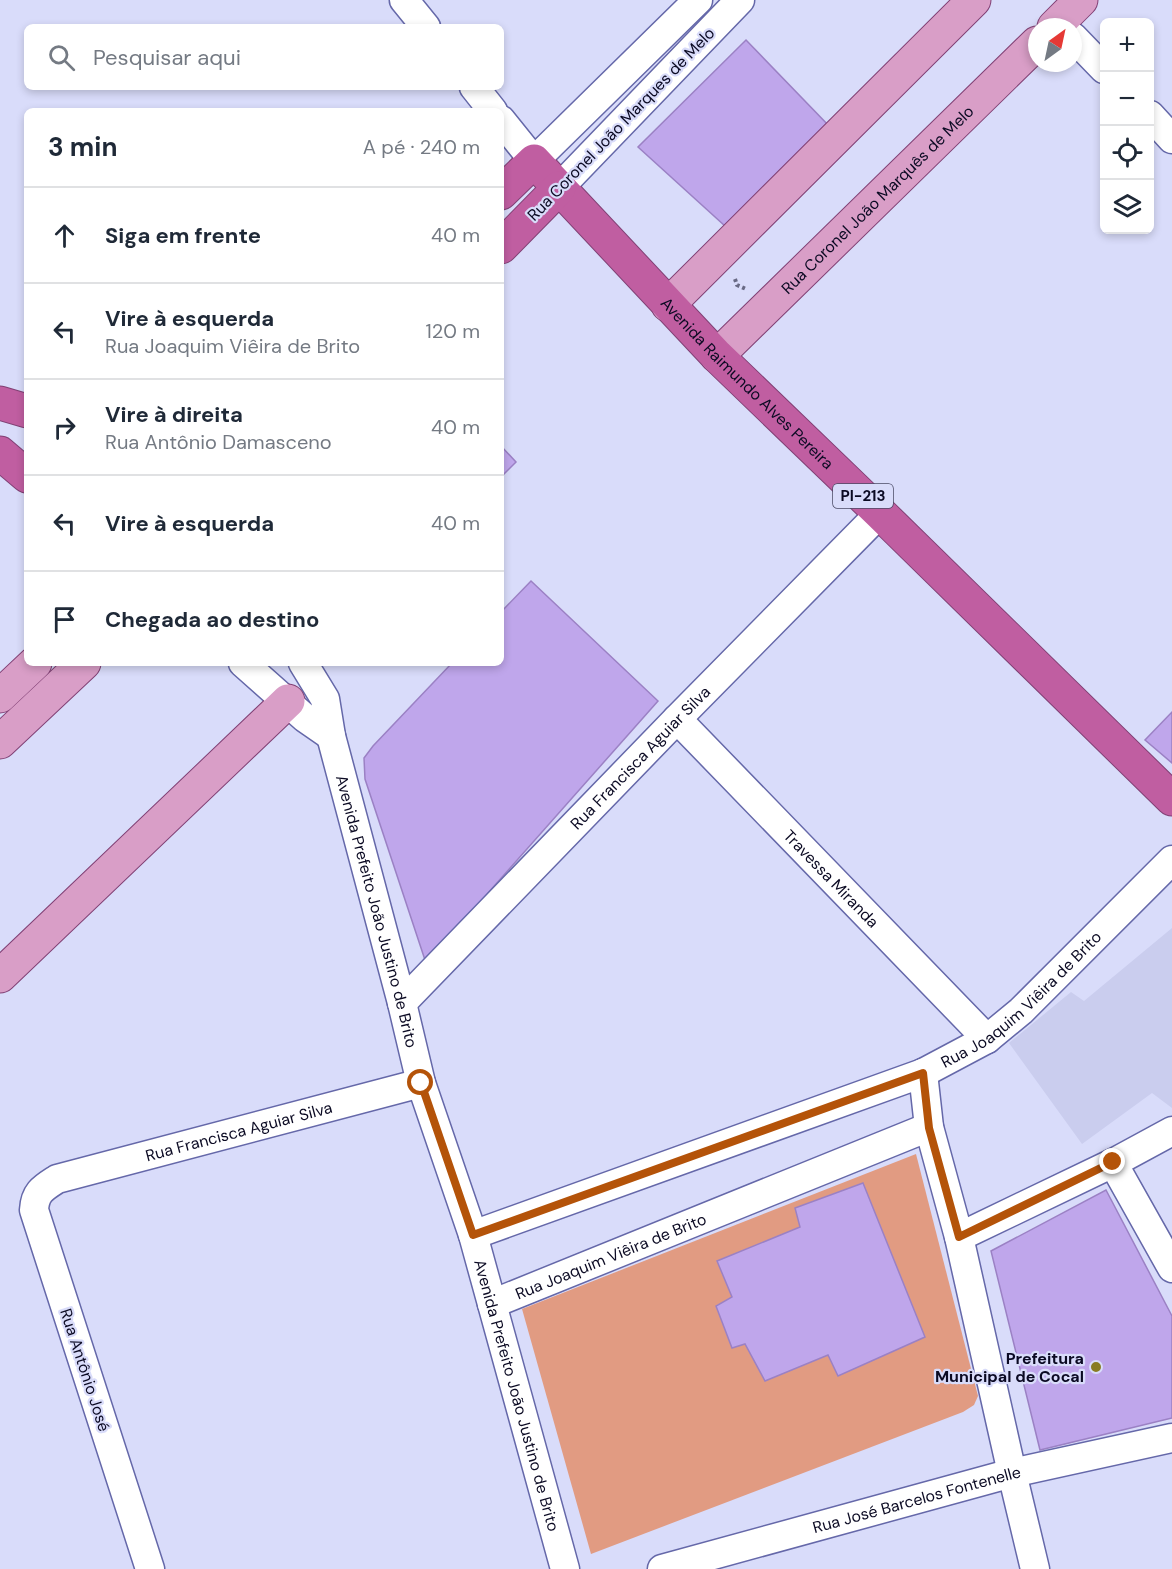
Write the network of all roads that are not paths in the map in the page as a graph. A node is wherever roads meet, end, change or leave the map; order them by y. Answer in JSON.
{"nodes":[{"id":1,"x":404,"y":0,"type":"edge"},
{"id":2,"x":698,"y":0,"type":"edge"},
{"id":3,"x":974,"y":0,"type":"edge"},
{"id":4,"x":733,"y":2,"type":"edge"},
{"id":5,"x":424,"y":24,"type":"edge"},
{"id":6,"x":1082,"y":47,"type":"edge"},
{"id":7,"x":1028,"y":58,"type":"edge"},
{"id":8,"x":1100,"y":65,"type":"edge"},
{"id":9,"x":476,"y":90,"type":"edge"},
{"id":10,"x":492,"y":108,"type":"edge"},
{"id":11,"x":1154,"y":121,"type":"edge"},
{"id":12,"x":504,"y":124,"type":"edge"},
{"id":13,"x":1172,"y":139,"type":"edge"},
{"id":14,"x":534,"y":161,"type":"junction"},
{"id":15,"x":559,"y":188,"type":"junction"},
{"id":16,"x":504,"y":190,"type":"edge"},
{"id":17,"x":504,"y":244,"type":"edge"},
{"id":18,"x":668,"y":305,"type":"junction"},
{"id":19,"x":717,"y":356,"type":"junction"},
{"id":20,"x":0,"y":403,"type":"edge"},
{"id":21,"x":24,"y":410,"type":"edge"},
{"id":22,"x":0,"y":453,"type":"edge"},
{"id":23,"x":24,"y":473,"type":"edge"},
{"id":24,"x":880,"y":513,"type":"junction"},
{"id":25,"x":32,"y":666,"type":"edge"},
{"id":26,"x":81,"y":666,"type":"edge"},
{"id":27,"x":247,"y":666,"type":"edge"},
{"id":28,"x":305,"y":666,"type":"edge"},
{"id":29,"x":0,"y":696,"type":"edge"},
{"id":30,"x":288,"y":701,"type":"junction"},
{"id":31,"x":677,"y":718,"type":"junction"},
{"id":32,"x":331,"y":736,"type":"junction"},
{"id":33,"x":0,"y":742,"type":"edge"},
{"id":34,"x":1172,"y":799,"type":"edge"},
{"id":35,"x":1172,"y":860,"type":"edge"},
{"id":36,"x":0,"y":976,"type":"edge"},
{"id":37,"x":402,"y":1002,"type":"junction"},
{"id":38,"x":987,"y":1039,"type":"junction"},
{"id":39,"x":923,"y":1073,"type":"junction"},
{"id":40,"x":421,"y":1083,"type":"junction"},
{"id":41,"x":929,"y":1128,"type":"junction"},
{"id":42,"x":1172,"y":1131,"type":"edge"},
{"id":43,"x":1113,"y":1162,"type":"junction"},
{"id":44,"x":57,"y":1179,"type":"joint"},
{"id":45,"x":473,"y":1235,"type":"junction"},
{"id":46,"x":959,"y":1237,"type":"junction"},
{"id":47,"x":1172,"y":1268,"type":"edge"},
{"id":48,"x":492,"y":1304,"type":"junction"},
{"id":49,"x":1172,"y":1438,"type":"edge"},
{"id":50,"x":1012,"y":1473,"type":"junction"},
{"id":51,"x":150,"y":1569,"type":"edge"},
{"id":52,"x":565,"y":1569,"type":"edge"},
{"id":53,"x":662,"y":1569,"type":"edge"},
{"id":54,"x":1035,"y":1569,"type":"edge"}],
"edges":[{"from":1,"to":5,"type":"street"},
{"from":2,"to":14,"type":"street","name":"Rua Coronel João Marques de Melo"},
{"from":3,"to":18,"type":"main road"},
{"from":4,"to":15,"type":"street","name":"Rua Coronel João Marques de Melo"},
{"from":6,"to":8,"type":"street"},
{"from":7,"to":19,"type":"main road","name":"Rua Coronel João Marquês de Melo"},
{"from":9,"to":10,"type":"street"},
{"from":11,"to":13,"type":"street"},
{"from":12,"to":14,"type":"street"},
{"from":14,"to":15,"type":"highway","number":"PI-213"},
{"from":14,"to":16,"type":"highway","name":"Rua Coronel João Marques de Melo"},
{"from":15,"to":17,"type":"highway","name":"Rua Coronel João Marques de Melo"},
{"from":15,"to":18,"type":"highway","name":"Avenida Raimundo Alves Pereira","number":"PI-213"},
{"from":18,"to":19,"type":"highway","name":"Avenida Raimundo Alves Pereira","number":"PI-213"},
{"from":19,"to":24,"type":"highway","name":"Avenida Raimundo Alves Pereira","number":"PI-213"},
{"from":20,"to":21,"type":"highway"},
{"from":22,"to":23,"type":"highway"},
{"from":24,"to":31,"type":"street","name":"Rua Francisca Aguiar Silva"},
{"from":24,"to":34,"type":"highway","name":"Avenida Raimundo Alves Pereira","number":"PI-213"},
{"from":25,"to":29,"type":"main road"},
{"from":26,"to":33,"type":"main road"},
{"from":27,"to":30,"type":"street"},
{"from":28,"to":32,"type":"street","name":"Avenida Prefeito João Justino de Brito"},
{"from":30,"to":32,"type":"street"},
{"from":30,"to":36,"type":"main road"},
{"from":31,"to":37,"type":"street","name":"Rua Francisca Aguiar Silva"},
{"from":31,"to":38,"type":"street","name":"Travessa Miranda"},
{"from":32,"to":37,"type":"street","name":"Avenida Prefeito João Justino de Brito"},
{"from":35,"to":38,"type":"street","name":"Rua Joaquim Viêira de Brito"},
{"from":37,"to":40,"type":"street","name":"Avenida Prefeito João Justino de Brito"},
{"from":38,"to":39,"type":"street","name":"Rua Joaquim Viêira de Brito"},
{"from":39,"to":41,"type":"street"},
{"from":39,"to":45,"type":"street","name":"Rua Joaquim Viêira de Brito"},
{"from":40,"to":44,"type":"street","name":"Rua Francisca Aguiar Silva"},
{"from":40,"to":45,"type":"street","name":"Avenida Prefeito João Justino de Brito"},
{"from":41,"to":46,"type":"street"},
{"from":41,"to":48,"type":"street","name":"Rua Joaquim Viêira de Brito"},
{"from":42,"to":43,"type":"street"},
{"from":43,"to":46,"type":"street"},
{"from":43,"to":47,"type":"street"},
{"from":44,"to":51,"type":"street","name":"Rua Antônio José"},
{"from":45,"to":48,"type":"street","name":"Avenida Prefeito João Justino de Brito"},
{"from":46,"to":50,"type":"street"},
{"from":48,"to":52,"type":"street","name":"Avenida Prefeito João Justino de Brito"},
{"from":49,"to":50,"type":"street","name":"Rua José Barcelos Fontenelle"},
{"from":50,"to":53,"type":"street","name":"Rua José Barcelos Fontenelle"},
{"from":50,"to":54,"type":"street"}]}
